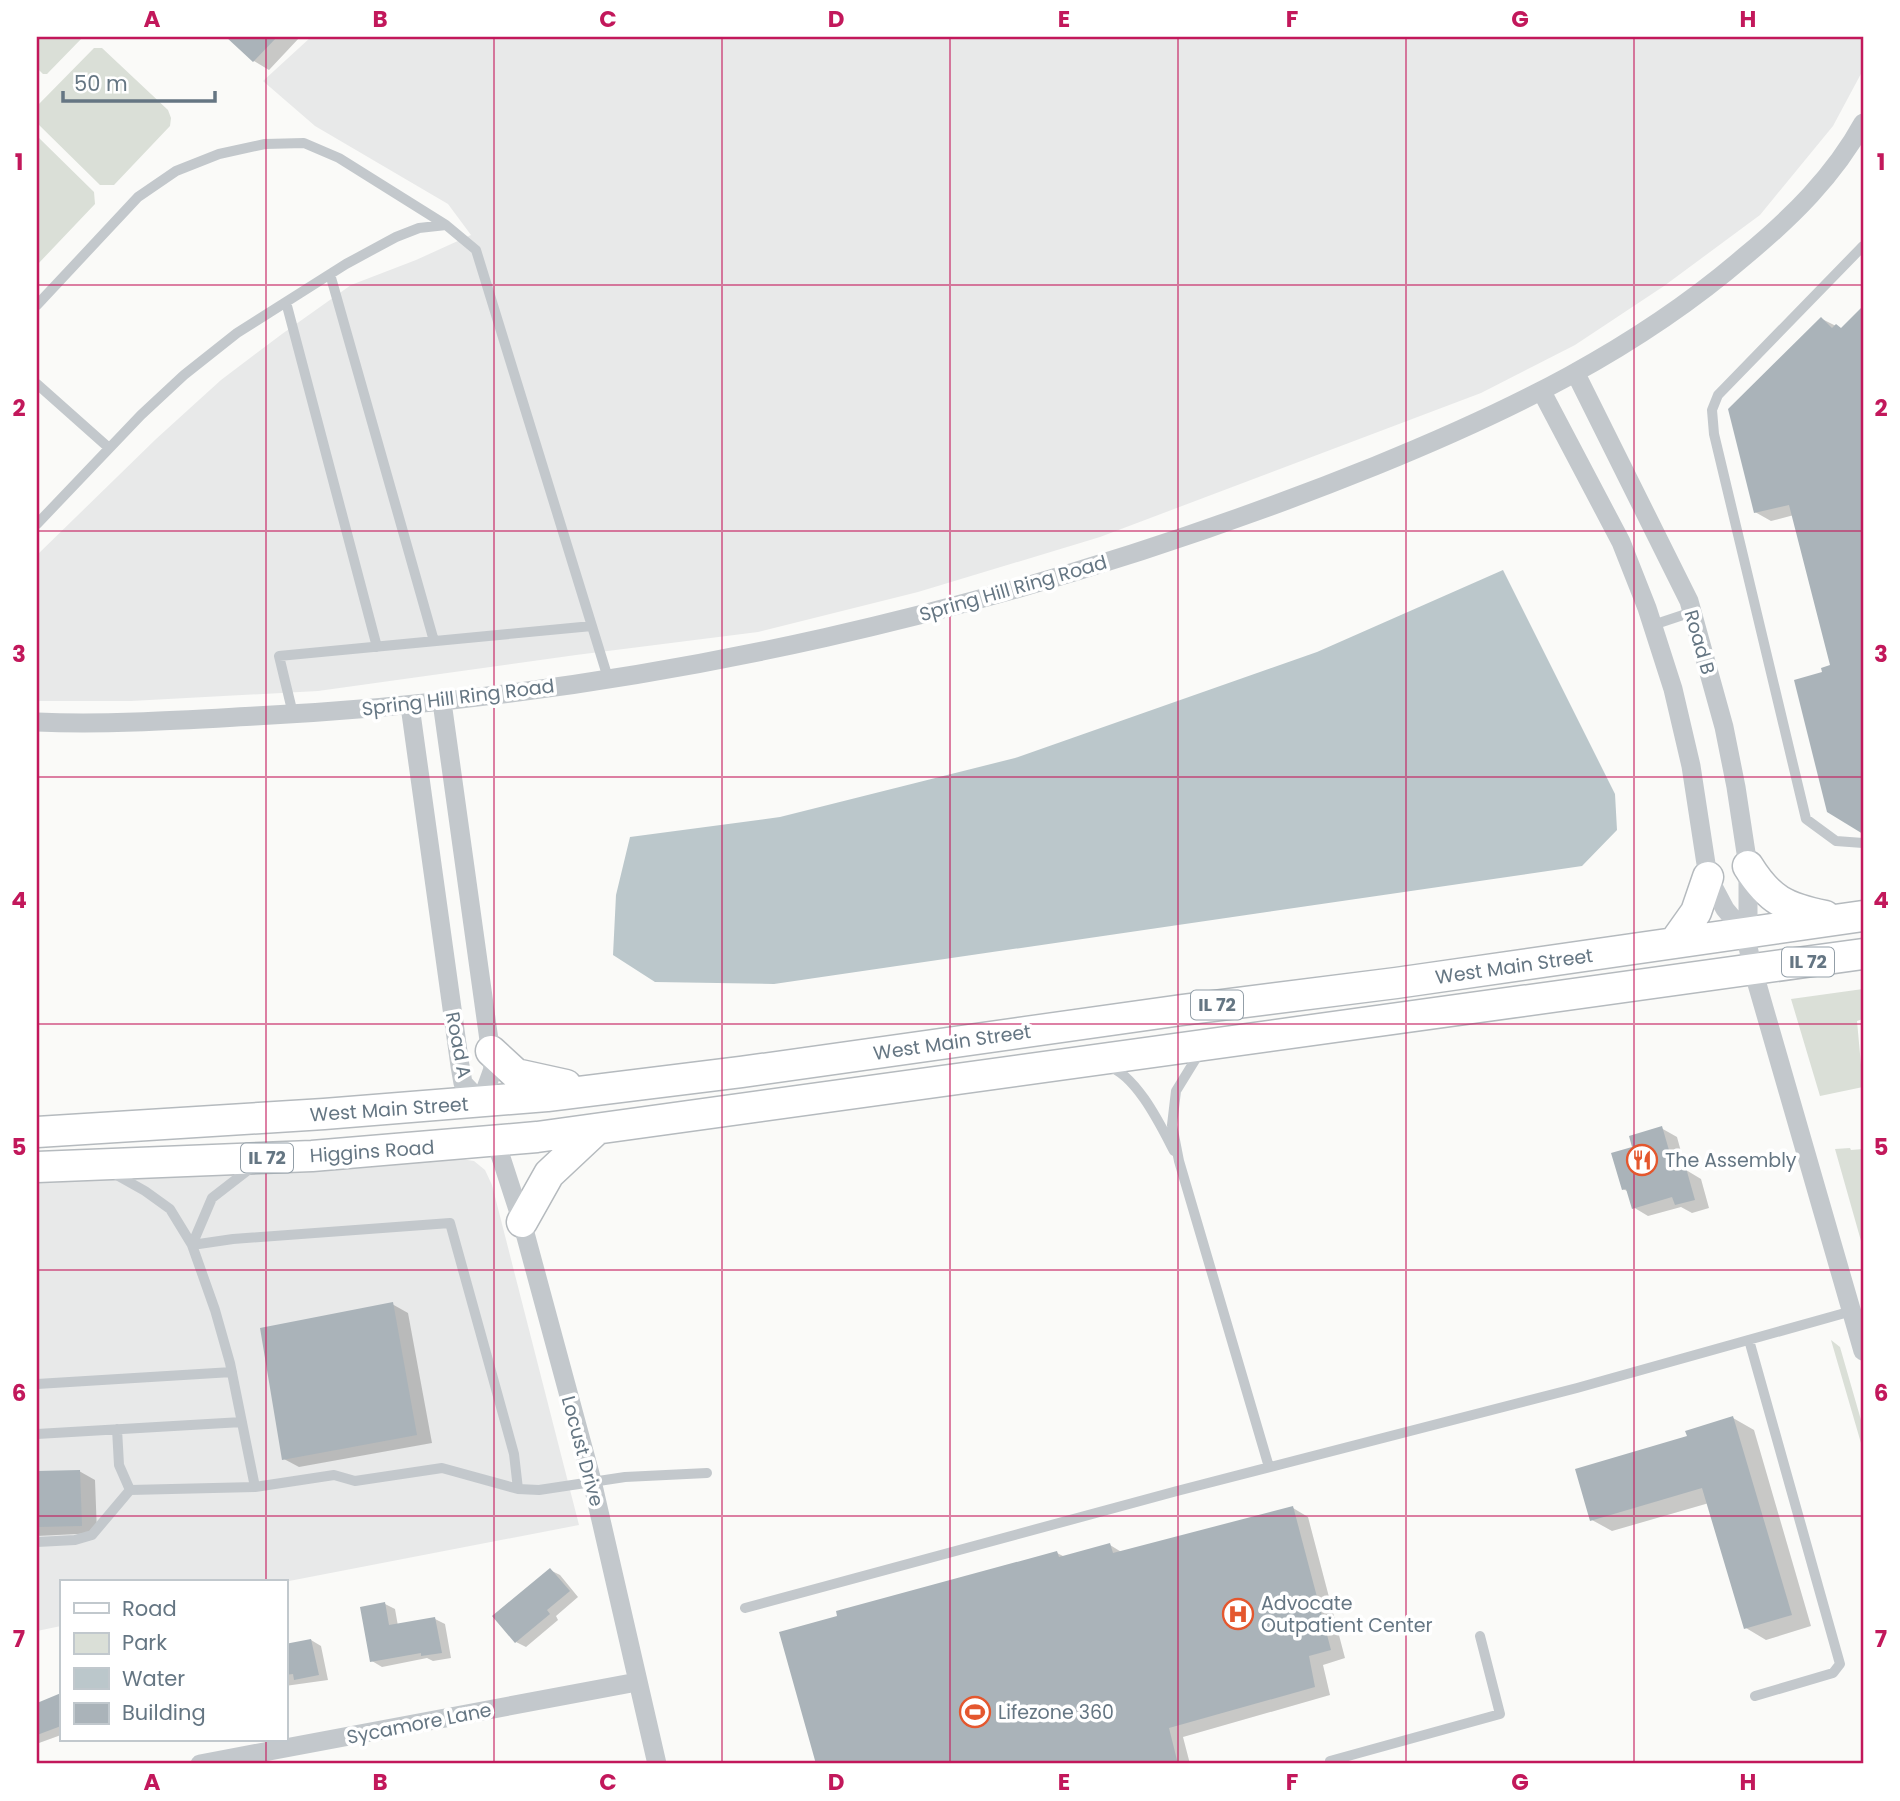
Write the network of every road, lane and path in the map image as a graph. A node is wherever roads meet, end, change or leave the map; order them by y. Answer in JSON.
{"nodes":[{"id":1,"x":1863,"y":123,"type":"edge"},
{"id":2,"x":446,"y":225,"type":"junction"},
{"id":3,"x":1863,"y":246,"type":"edge"},
{"id":4,"x":330,"y":274,"type":"junction"},
{"id":5,"x":286,"y":302,"type":"junction"},
{"id":6,"x":37,"y":305,"type":"edge"},
{"id":7,"x":1576,"y":374,"type":"junction"},
{"id":8,"x":37,"y":384,"type":"edge"},
{"id":9,"x":1542,"y":391,"type":"junction"},
{"id":10,"x":109,"y":448,"type":"junction"},
{"id":11,"x":37,"y":524,"type":"edge"},
{"id":12,"x":1692,"y":612,"type":"junction"},
{"id":13,"x":1653,"y":625,"type":"junction"},
{"id":14,"x":592,"y":626,"type":"junction"},
{"id":15,"x":434,"y":641,"type":"junction"},
{"id":16,"x":377,"y":647,"type":"junction"},
{"id":17,"x":608,"y":678,"type":"junction"},
{"id":18,"x":442,"y":702,"type":"junction"},
{"id":19,"x":410,"y":706,"type":"junction"},
{"id":20,"x":293,"y":714,"type":"junction"},
{"id":21,"x":37,"y":722,"type":"edge"},
{"id":22,"x":1863,"y":843,"type":"edge"},
{"id":23,"x":1748,"y":866,"type":"junction"},
{"id":24,"x":1708,"y":877,"type":"junction"},
{"id":25,"x":1853,"y":918,"type":"edge"},
{"id":26,"x":1745,"y":933,"type":"junction"},
{"id":27,"x":1674,"y":943,"type":"junction"},
{"id":28,"x":1863,"y":954,"type":"edge"},
{"id":29,"x":1753,"y":970,"type":"junction"},
{"id":30,"x":1204,"y":1046,"type":"junction"},
{"id":31,"x":491,"y":1051,"type":"junction"},
{"id":32,"x":1092,"y":1061,"type":"junction"},
{"id":33,"x":591,"y":1091,"type":"junction"},
{"id":34,"x":481,"y":1101,"type":"junction"},
{"id":35,"x":597,"y":1129,"type":"junction"},
{"id":36,"x":37,"y":1132,"type":"edge"},
{"id":37,"x":496,"y":1142,"type":"junction"},
{"id":38,"x":266,"y":1158,"type":"junction"},
{"id":39,"x":1179,"y":1161,"type":"junction"},
{"id":40,"x":97,"y":1164,"type":"junction"},
{"id":41,"x":37,"y":1167,"type":"edge"},
{"id":42,"x":522,"y":1222,"type":"junction"},
{"id":43,"x":192,"y":1245,"type":"junction"},
{"id":44,"x":1852,"y":1311,"type":"junction"},
{"id":45,"x":1749,"y":1340,"type":"junction"},
{"id":46,"x":1863,"y":1351,"type":"edge"},
{"id":47,"x":232,"y":1372,"type":"junction"},
{"id":48,"x":37,"y":1384,"type":"edge"},
{"id":49,"x":242,"y":1422,"type":"junction"},
{"id":50,"x":117,"y":1429,"type":"junction"},
{"id":51,"x":37,"y":1434,"type":"edge"},
{"id":52,"x":1269,"y":1467,"type":"junction"},
{"id":53,"x":707,"y":1473,"type":"dead end"},
{"id":54,"x":592,"y":1481,"type":"junction"},
{"id":55,"x":255,"y":1487,"type":"junction"},
{"id":56,"x":518,"y":1489,"type":"junction"},
{"id":57,"x":130,"y":1490,"type":"junction"},
{"id":58,"x":37,"y":1542,"type":"edge"},
{"id":59,"x":745,"y":1608,"type":"dead end"},
{"id":60,"x":1480,"y":1636,"type":"dead end"},
{"id":61,"x":637,"y":1682,"type":"junction"},
{"id":62,"x":1755,"y":1696,"type":"dead end"},
{"id":63,"x":200,"y":1764,"type":"edge"},
{"id":64,"x":657,"y":1764,"type":"edge"},
{"id":65,"x":1331,"y":1764,"type":"edge"}],
"edges":[{"from":1,"to":7,"type":"street","name":"Spring Hill Ring Road"},
{"from":2,"to":4,"type":"lane"},
{"from":2,"to":6,"type":"lane"},
{"from":2,"to":14,"type":"lane"},
{"from":3,"to":22,"type":"lane"},
{"from":4,"to":5,"type":"lane"},
{"from":4,"to":15,"type":"lane"},
{"from":5,"to":10,"type":"lane"},
{"from":5,"to":16,"type":"lane"},
{"from":7,"to":9,"type":"street","name":"Spring Hill Ring Road"},
{"from":7,"to":12,"type":"street","name":"Road B"},
{"from":8,"to":10,"type":"lane"},
{"from":9,"to":13,"type":"street","name":"Road B"},
{"from":9,"to":17,"type":"street","name":"Spring Hill Ring Road"},
{"from":10,"to":11,"type":"lane"},
{"from":12,"to":13,"type":"lane"},
{"from":12,"to":23,"type":"street","name":"Road B"},
{"from":13,"to":24,"type":"street","name":"Road B"},
{"from":14,"to":15,"type":"lane"},
{"from":14,"to":17,"type":"lane"},
{"from":15,"to":16,"type":"lane"},
{"from":16,"to":20,"type":"lane"},
{"from":17,"to":18,"type":"street","name":"Spring Hill Ring Road"},
{"from":18,"to":19,"type":"street","name":"Spring Hill Ring Road"},
{"from":18,"to":31,"type":"street","name":"Road A"},
{"from":19,"to":20,"type":"street","name":"Spring Hill Ring Road"},
{"from":19,"to":34,"type":"street","name":"Road A"},
{"from":20,"to":21,"type":"street","name":"Spring Hill Ring Road"},
{"from":23,"to":25,"type":"main road"},
{"from":23,"to":26,"type":"street","name":"Road B"},
{"from":24,"to":26,"type":"street","name":"Road B"},
{"from":24,"to":27,"type":"main road"},
{"from":25,"to":26,"type":"main road","name":"West Main Street","number":"IL 72"},
{"from":26,"to":27,"type":"main road","name":"West Main Street","number":"IL 72"},
{"from":26,"to":29,"type":"street","name":"Road B"},
{"from":27,"to":33,"type":"main road","name":"West Main Street","number":"IL 72"},
{"from":28,"to":29,"type":"main road","name":"West Main Street","number":"IL 72"},
{"from":29,"to":30,"type":"main road","name":"West Main Street","number":"IL 72"},
{"from":29,"to":44,"type":"street","name":"Road B"},
{"from":30,"to":32,"type":"main road","name":"West Main Street","number":"IL 72"},
{"from":30,"to":39,"type":"lane"},
{"from":31,"to":33,"type":"main road"},
{"from":31,"to":34,"type":"street","name":"Road A"},
{"from":32,"to":35,"type":"main road","name":"West Main Street","number":"IL 72"},
{"from":32,"to":39,"type":"lane"},
{"from":33,"to":34,"type":"main road","name":"West Main Street","number":"IL 72"},
{"from":34,"to":36,"type":"main road","name":"West Main Street","number":"IL 72"},
{"from":34,"to":37,"type":"main road"},
{"from":35,"to":37,"type":"main road","name":"West Main Street","number":"IL 72"},
{"from":35,"to":42,"type":"main road"},
{"from":37,"to":38,"type":"main road","name":"Higgins Road","number":"IL 72"},
{"from":37,"to":42,"type":"street","name":"Locust Drive"},
{"from":38,"to":40,"type":"main road","name":"Higgins Road","number":"IL 72"},
{"from":38,"to":43,"type":"lane"},
{"from":39,"to":52,"type":"lane"},
{"from":40,"to":41,"type":"main road","name":"Higgins Road","number":"IL 72"},
{"from":40,"to":43,"type":"lane"},
{"from":42,"to":54,"type":"street","name":"Locust Drive"},
{"from":43,"to":47,"type":"lane"},
{"from":43,"to":56,"type":"lane"},
{"from":44,"to":45,"type":"lane"},
{"from":44,"to":46,"type":"street","name":"Road B"},
{"from":45,"to":52,"type":"lane"},
{"from":45,"to":62,"type":"lane"},
{"from":47,"to":48,"type":"lane"},
{"from":47,"to":49,"type":"lane"},
{"from":49,"to":50,"type":"lane"},
{"from":49,"to":55,"type":"lane"},
{"from":50,"to":51,"type":"lane"},
{"from":50,"to":57,"type":"lane"},
{"from":52,"to":59,"type":"lane"},
{"from":53,"to":54,"type":"lane"},
{"from":54,"to":56,"type":"lane"},
{"from":54,"to":61,"type":"street","name":"Locust Drive"},
{"from":55,"to":56,"type":"lane"},
{"from":55,"to":57,"type":"lane"},
{"from":57,"to":58,"type":"lane"},
{"from":60,"to":65,"type":"lane"},
{"from":61,"to":63,"type":"street","name":"Sycamore Lane"},
{"from":61,"to":64,"type":"street","name":"Locust Drive"}]}
